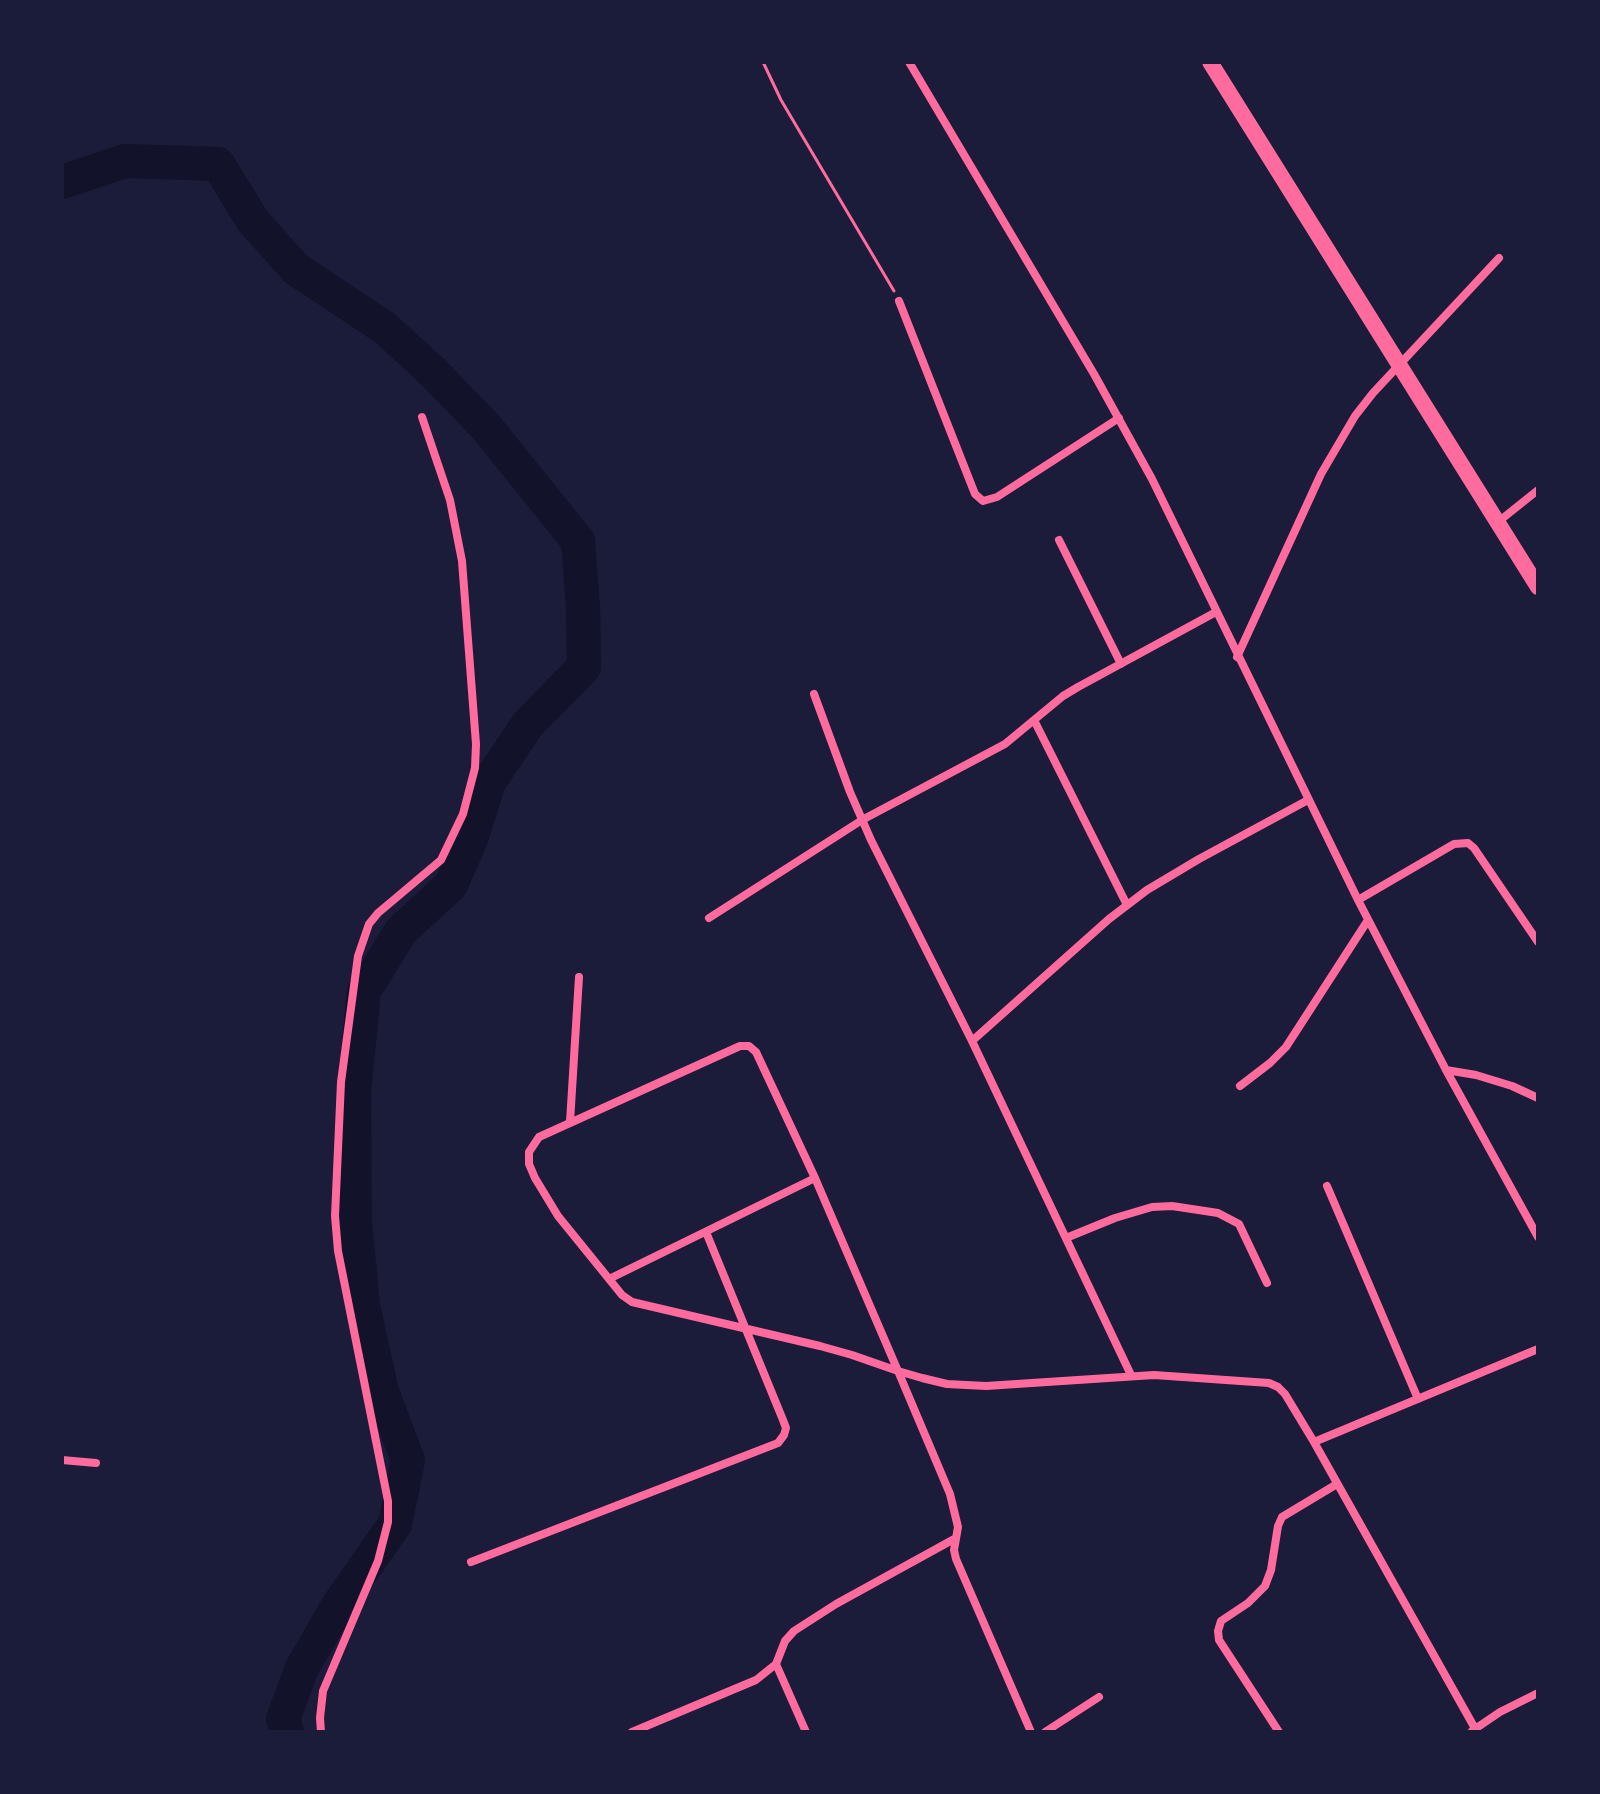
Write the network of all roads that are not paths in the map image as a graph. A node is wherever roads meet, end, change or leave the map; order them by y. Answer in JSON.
{"nodes":[{"id":1,"x":909,"y":62,"type":"edge"},
{"id":2,"x":1211,"y":63,"type":"edge"},
{"id":3,"x":1499,"y":258,"type":"dead end"},
{"id":4,"x":899,"y":301,"type":"road end"},
{"id":5,"x":1399,"y":366,"type":"junction"},
{"id":6,"x":422,"y":417,"type":"dead end"},
{"id":7,"x":1119,"y":418,"type":"junction"},
{"id":8,"x":1538,"y":490,"type":"edge"},
{"id":9,"x":1497,"y":522,"type":"junction"},
{"id":10,"x":1059,"y":540,"type":"dead end"},
{"id":11,"x":1538,"y":587,"type":"edge"},
{"id":12,"x":1216,"y":612,"type":"junction"},
{"id":13,"x":1237,"y":657,"type":"junction"},
{"id":14,"x":1121,"y":664,"type":"junction"},
{"id":15,"x":814,"y":694,"type":"dead end"},
{"id":16,"x":1035,"y":722,"type":"junction"},
{"id":17,"x":1308,"y":800,"type":"junction"},
{"id":18,"x":862,"y":820,"type":"junction"},
{"id":19,"x":1358,"y":900,"type":"junction"},
{"id":20,"x":1127,"y":905,"type":"junction"},
{"id":21,"x":709,"y":918,"type":"dead end"},
{"id":22,"x":1368,"y":920,"type":"junction"},
{"id":23,"x":1538,"y":942,"type":"edge"},
{"id":24,"x":579,"y":977,"type":"dead end"},
{"id":25,"x":972,"y":1041,"type":"junction"},
{"id":26,"x":1446,"y":1070,"type":"junction"},
{"id":27,"x":1240,"y":1086,"type":"dead end"},
{"id":28,"x":1538,"y":1098,"type":"edge"},
{"id":29,"x":570,"y":1122,"type":"junction"},
{"id":30,"x":815,"y":1178,"type":"junction"},
{"id":31,"x":1327,"y":1186,"type":"dead end"},
{"id":32,"x":706,"y":1232,"type":"junction"},
{"id":33,"x":1538,"y":1237,"type":"edge"},
{"id":34,"x":1066,"y":1238,"type":"junction"},
{"id":35,"x":609,"y":1279,"type":"junction"},
{"id":36,"x":1267,"y":1283,"type":"dead end"},
{"id":37,"x":748,"y":1329,"type":"junction"},
{"id":38,"x":1538,"y":1349,"type":"edge"},
{"id":39,"x":898,"y":1371,"type":"junction"},
{"id":40,"x":1131,"y":1375,"type":"junction"},
{"id":41,"x":1418,"y":1399,"type":"junction"},
{"id":42,"x":1314,"y":1442,"type":"junction"},
{"id":43,"x":62,"y":1460,"type":"edge"},
{"id":44,"x":96,"y":1463,"type":"dead end"},
{"id":45,"x":1337,"y":1484,"type":"junction"},
{"id":46,"x":956,"y":1538,"type":"junction"},
{"id":47,"x":471,"y":1562,"type":"dead end"},
{"id":48,"x":776,"y":1664,"type":"junction"},
{"id":49,"x":1535,"y":1694,"type":"edge"},
{"id":50,"x":1099,"y":1697,"type":"dead end"},
{"id":51,"x":1538,"y":1705,"type":"edge"},
{"id":52,"x":1474,"y":1731,"type":"edge"},
{"id":53,"x":321,"y":1732,"type":"edge"},
{"id":54,"x":632,"y":1732,"type":"edge"},
{"id":55,"x":806,"y":1732,"type":"edge"},
{"id":56,"x":1031,"y":1732,"type":"edge"},
{"id":57,"x":1045,"y":1732,"type":"edge"},
{"id":58,"x":1279,"y":1732,"type":"edge"}],
"edges":[{"from":1,"to":7,"type":"street"},
{"from":2,"to":5,"type":"main road"},
{"from":3,"to":5,"type":"street"},
{"from":4,"to":7,"type":"street"},
{"from":5,"to":9,"type":"main road"},
{"from":5,"to":13,"type":"street"},
{"from":6,"to":53,"type":"street"},
{"from":7,"to":12,"type":"street"},
{"from":8,"to":9,"type":"street"},
{"from":9,"to":11,"type":"main road"},
{"from":10,"to":14,"type":"street"},
{"from":12,"to":13,"type":"street"},
{"from":12,"to":14,"type":"street"},
{"from":13,"to":17,"type":"street"},
{"from":14,"to":16,"type":"street"},
{"from":15,"to":18,"type":"street"},
{"from":16,"to":18,"type":"street"},
{"from":16,"to":20,"type":"street"},
{"from":17,"to":19,"type":"street"},
{"from":17,"to":20,"type":"street"},
{"from":18,"to":21,"type":"street"},
{"from":18,"to":25,"type":"street"},
{"from":19,"to":22,"type":"street"},
{"from":19,"to":23,"type":"street"},
{"from":20,"to":25,"type":"street"},
{"from":22,"to":26,"type":"street"},
{"from":22,"to":27,"type":"street"},
{"from":24,"to":29,"type":"street"},
{"from":25,"to":34,"type":"street"},
{"from":26,"to":28,"type":"street"},
{"from":26,"to":33,"type":"street"},
{"from":29,"to":30,"type":"street"},
{"from":29,"to":35,"type":"street"},
{"from":30,"to":32,"type":"street"},
{"from":30,"to":39,"type":"street"},
{"from":31,"to":41,"type":"street"},
{"from":32,"to":35,"type":"street"},
{"from":32,"to":37,"type":"street"},
{"from":34,"to":36,"type":"street"},
{"from":34,"to":40,"type":"street"},
{"from":35,"to":37,"type":"street"},
{"from":37,"to":39,"type":"street"},
{"from":37,"to":47,"type":"street"},
{"from":38,"to":41,"type":"street"},
{"from":39,"to":40,"type":"street"},
{"from":39,"to":46,"type":"street"},
{"from":40,"to":42,"type":"street"},
{"from":41,"to":42,"type":"street"},
{"from":42,"to":45,"type":"street"},
{"from":43,"to":44,"type":"street"},
{"from":45,"to":52,"type":"street"},
{"from":45,"to":58,"type":"street"},
{"from":46,"to":48,"type":"street"},
{"from":46,"to":56,"type":"street"},
{"from":48,"to":54,"type":"street"},
{"from":48,"to":55,"type":"street"},
{"from":49,"to":51,"type":"street"},
{"from":49,"to":52,"type":"street"},
{"from":50,"to":57,"type":"street"}]}
